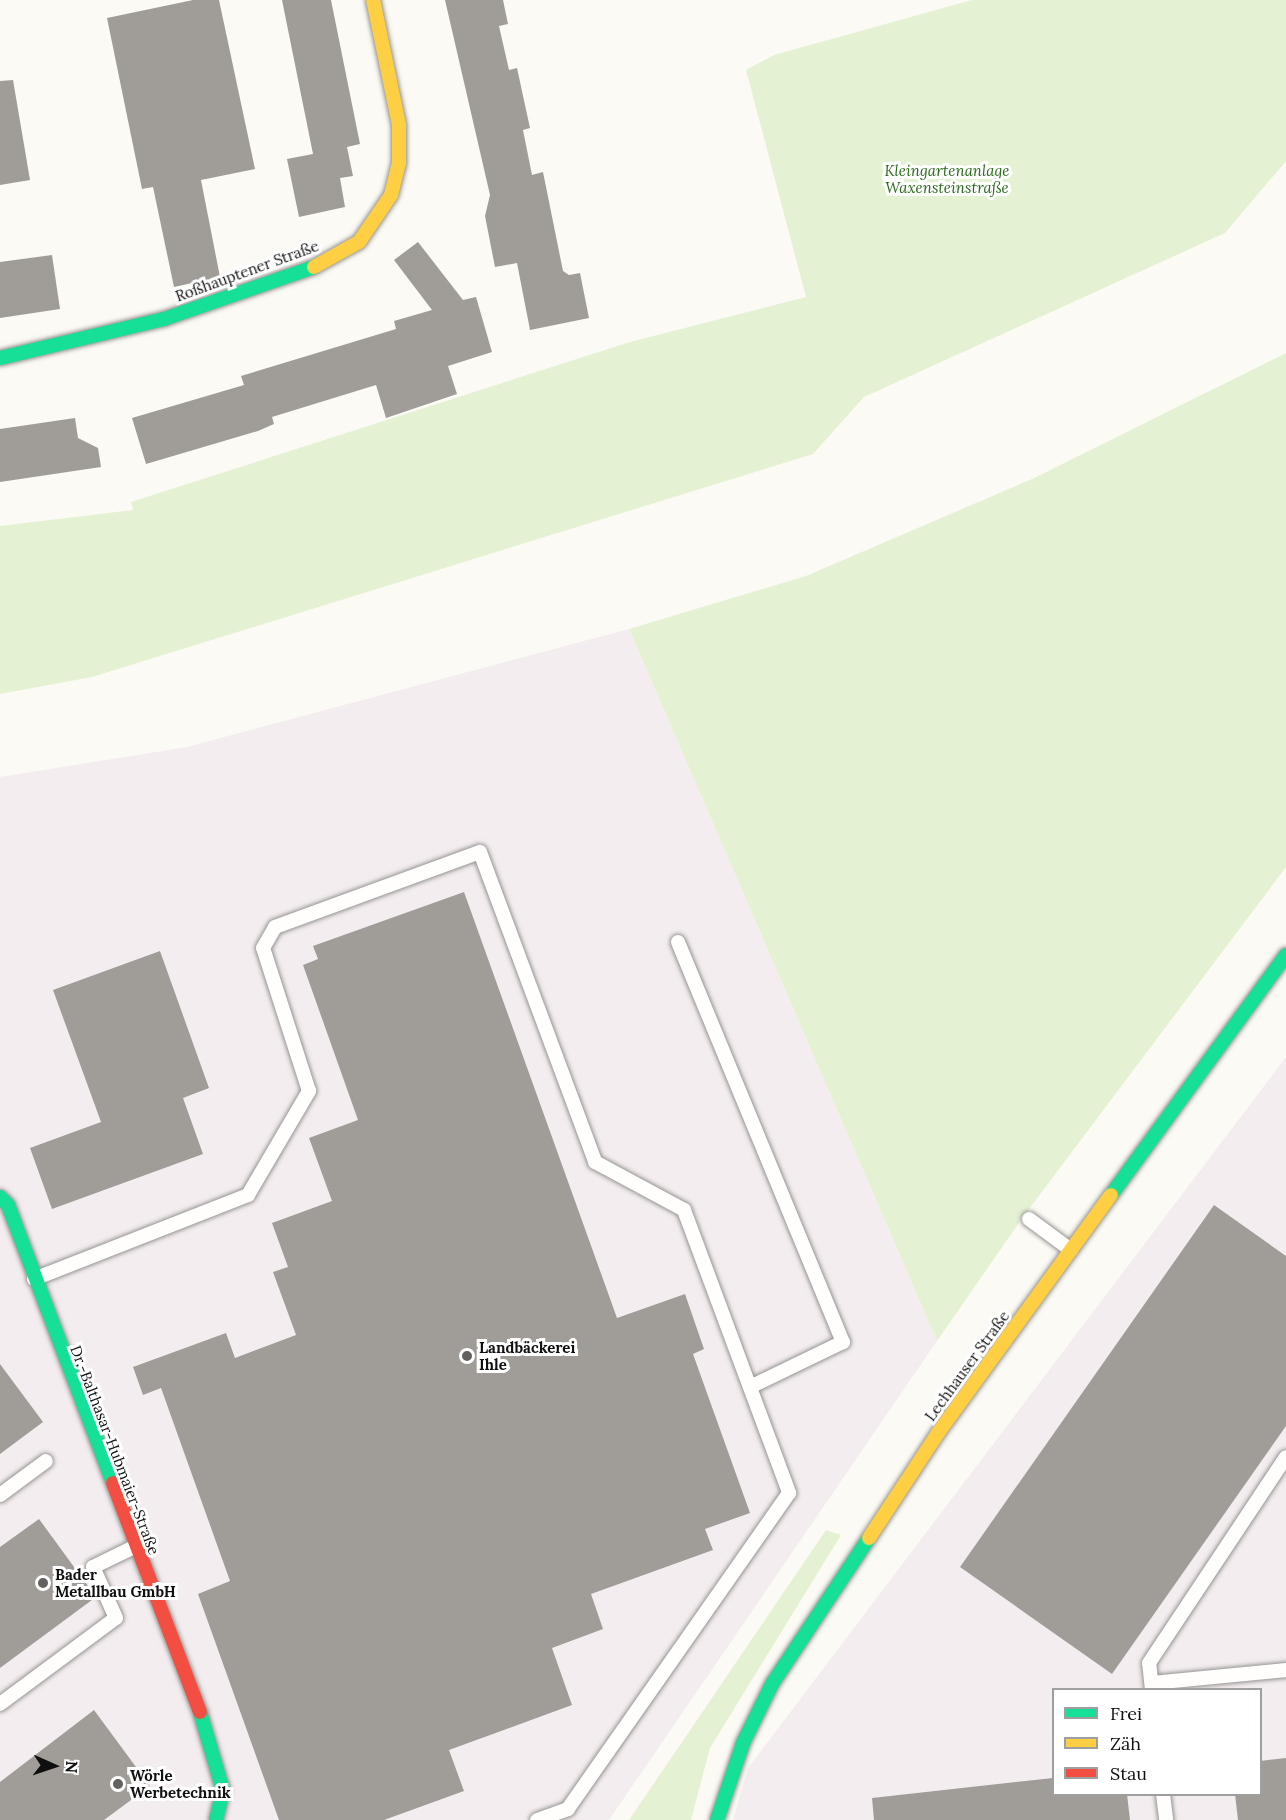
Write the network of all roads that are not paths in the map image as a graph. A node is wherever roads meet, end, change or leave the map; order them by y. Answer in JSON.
{"nodes":[{"id":1,"x":373,"y":0,"type":"edge"},
{"id":2,"x":0,"y":358,"type":"edge"},
{"id":3,"x":678,"y":942,"type":"dead end"},
{"id":4,"x":1286,"y":955,"type":"edge"},
{"id":5,"x":0,"y":1197,"type":"edge"},
{"id":6,"x":1029,"y":1219,"type":"dead end"},
{"id":7,"x":1071,"y":1250,"type":"junction"},
{"id":8,"x":34,"y":1279,"type":"junction"},
{"id":9,"x":752,"y":1386,"type":"junction"},
{"id":10,"x":1286,"y":1457,"type":"edge"},
{"id":11,"x":46,"y":1461,"type":"dead end"},
{"id":12,"x":1281,"y":1474,"type":"edge"},
{"id":13,"x":0,"y":1495,"type":"edge"},
{"id":14,"x":134,"y":1546,"type":"junction"},
{"id":15,"x":1286,"y":1670,"type":"edge"},
{"id":16,"x":1152,"y":1686,"type":"edge"},
{"id":17,"x":0,"y":1704,"type":"edge"},
{"id":18,"x":1164,"y":1796,"type":"edge"},
{"id":19,"x":218,"y":1819,"type":"edge"},
{"id":20,"x":537,"y":1820,"type":"edge"},
{"id":21,"x":717,"y":1820,"type":"edge"},
{"id":22,"x":1166,"y":1820,"type":"edge"}],
"edges":[{"from":1,"to":2,"type":"street","name":"Roßhauptener Straße"},
{"from":3,"to":9,"type":"lane"},
{"from":4,"to":7,"type":"street","name":"Lechhauser Straße"},
{"from":5,"to":8,"type":"street","name":"Dr.-Balthasar-Hubmaier-Straße"},
{"from":6,"to":7,"type":"lane"},
{"from":7,"to":21,"type":"street","name":"Lechhauser Straße"},
{"from":8,"to":9,"type":"lane"},
{"from":8,"to":14,"type":"street","name":"Dr.-Balthasar-Hubmaier-Straße"},
{"from":9,"to":20,"type":"lane"},
{"from":10,"to":12,"type":"lane"},
{"from":11,"to":13,"type":"lane"},
{"from":12,"to":16,"type":"lane"},
{"from":14,"to":17,"type":"lane"},
{"from":14,"to":19,"type":"street","name":"Dr.-Balthasar-Hubmaier-Straße"},
{"from":15,"to":16,"type":"lane"},
{"from":18,"to":22,"type":"lane"}]}
